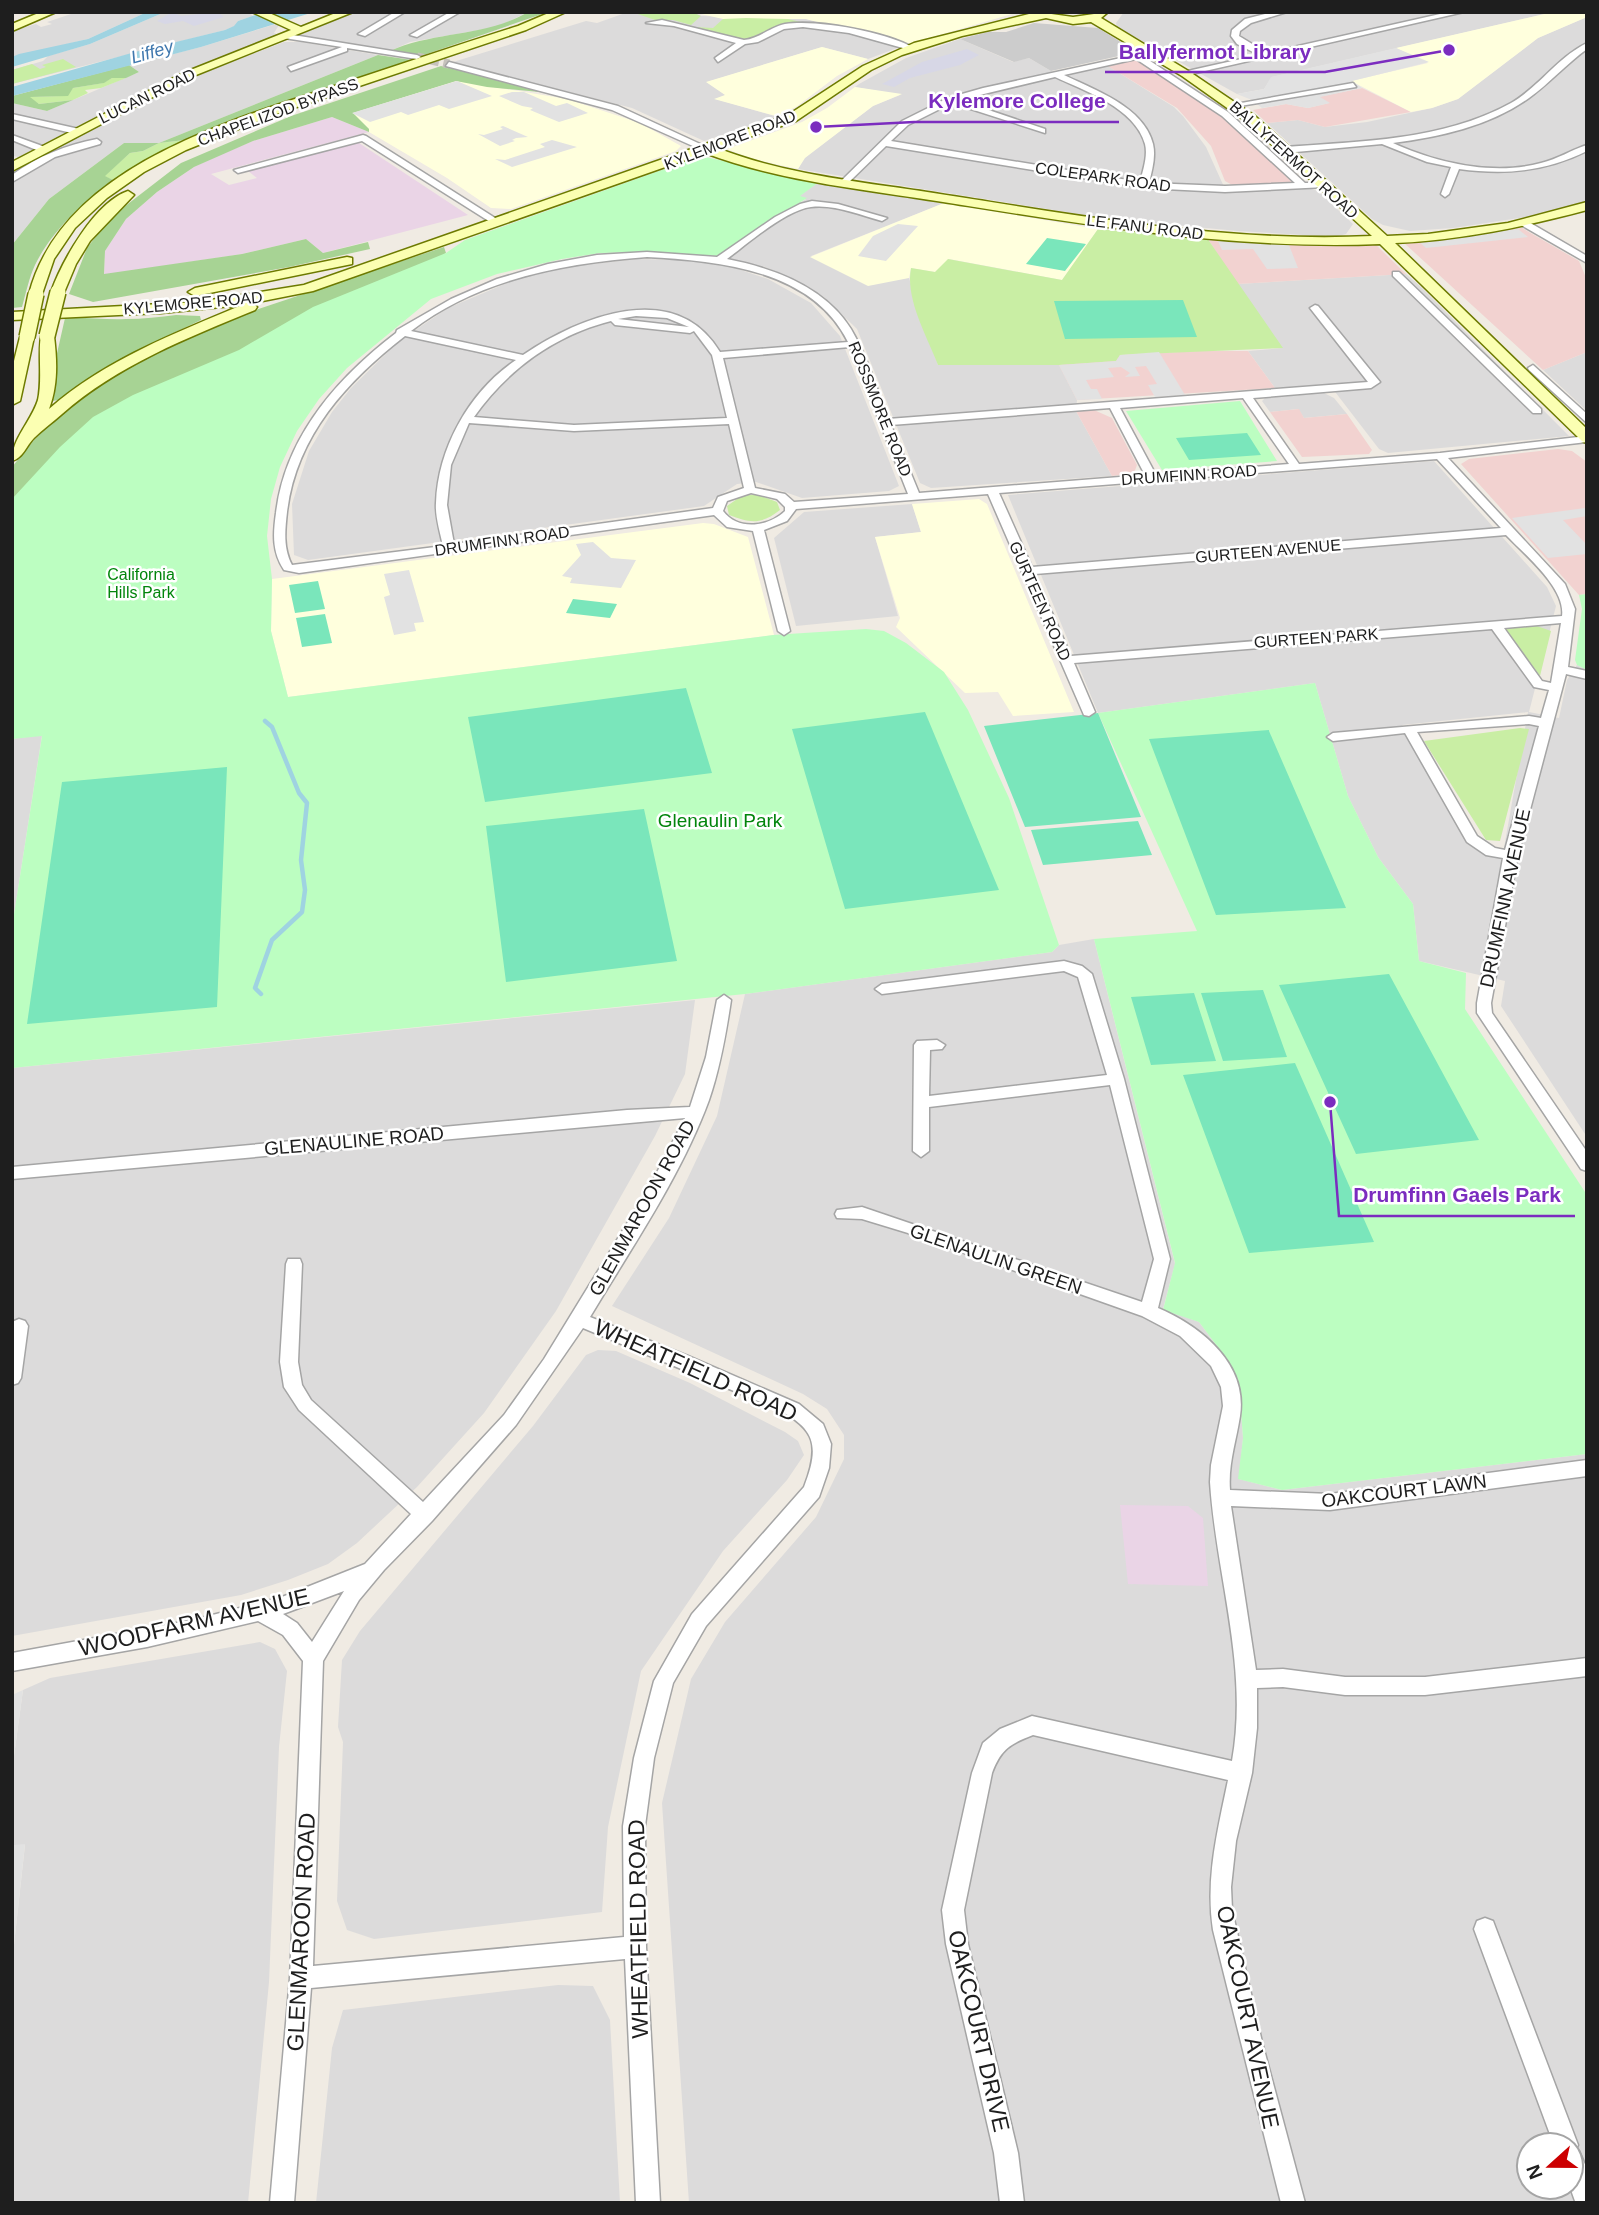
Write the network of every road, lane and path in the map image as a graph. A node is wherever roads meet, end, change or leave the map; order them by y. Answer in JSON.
{"nodes":[{"id":1,"x":51,"y":12,"type":"edge"},
{"id":2,"x":257,"y":12,"type":"edge"},
{"id":3,"x":348,"y":12,"type":"edge"},
{"id":4,"x":401,"y":12,"type":"edge"},
{"id":5,"x":1283,"y":12,"type":"edge"},
{"id":6,"x":1460,"y":12,"type":"edge"},
{"id":7,"x":452,"y":13,"type":"edge"},
{"id":8,"x":566,"y":14,"type":"edge"},
{"id":9,"x":1044,"y":14,"type":"edge"},
{"id":10,"x":1099,"y":16,"type":"edge"},
{"id":11,"x":283,"y":22,"type":"joint"},
{"id":12,"x":650,"y":23,"type":"dead end"},
{"id":13,"x":12,"y":28,"type":"edge"},
{"id":14,"x":299,"y":30,"type":"junction"},
{"id":15,"x":845,"y":31,"type":"junction"},
{"id":16,"x":702,"y":33,"type":"junction"},
{"id":17,"x":362,"y":34,"type":"dead end"},
{"id":18,"x":414,"y":35,"type":"dead end"},
{"id":19,"x":287,"y":36,"type":"junction"},
{"id":20,"x":833,"y":36,"type":"dead end"},
{"id":21,"x":689,"y":37,"type":"dead end"},
{"id":22,"x":743,"y":43,"type":"junction"},
{"id":23,"x":1587,"y":45,"type":"edge"},
{"id":24,"x":346,"y":48,"type":"junction"},
{"id":25,"x":910,"y":48,"type":"junction"},
{"id":26,"x":1153,"y":53,"type":"junction"},
{"id":27,"x":1137,"y":56,"type":"junction"},
{"id":28,"x":1266,"y":56,"type":"junction"},
{"id":29,"x":417,"y":57,"type":"tunnel mouth"},
{"id":30,"x":718,"y":60,"type":"dead end"},
{"id":31,"x":449,"y":64,"type":"tunnel mouth"},
{"id":32,"x":291,"y":69,"type":"dead end"},
{"id":33,"x":1056,"y":74,"type":"junction"},
{"id":34,"x":1186,"y":74,"type":"junction"},
{"id":35,"x":1353,"y":85,"type":"dead end"},
{"id":36,"x":951,"y":100,"type":"junction"},
{"id":37,"x":1234,"y":106,"type":"junction"},
{"id":38,"x":12,"y":116,"type":"edge"},
{"id":39,"x":76,"y":131,"type":"junction"},
{"id":40,"x":1042,"y":131,"type":"dead end"},
{"id":41,"x":12,"y":138,"type":"edge"},
{"id":42,"x":1382,"y":141,"type":"junction"},
{"id":43,"x":97,"y":142,"type":"dead end"},
{"id":44,"x":885,"y":143,"type":"junction"},
{"id":45,"x":1587,"y":147,"type":"edge"},
{"id":46,"x":43,"y":149,"type":"junction"},
{"id":47,"x":707,"y":149,"type":"junction"},
{"id":48,"x":1285,"y":150,"type":"junction"},
{"id":49,"x":12,"y":167,"type":"edge"},
{"id":50,"x":1455,"y":167,"type":"junction"},
{"id":51,"x":238,"y":170,"type":"dead end"},
{"id":52,"x":12,"y":179,"type":"edge"},
{"id":53,"x":845,"y":182,"type":"junction"},
{"id":54,"x":1144,"y":185,"type":"junction"},
{"id":55,"x":1323,"y":185,"type":"junction"},
{"id":56,"x":1303,"y":186,"type":"junction"},
{"id":57,"x":1445,"y":194,"type":"dead end"},
{"id":58,"x":1587,"y":206,"type":"edge"},
{"id":59,"x":882,"y":218,"type":"dead end"},
{"id":60,"x":498,"y":223,"type":"junction"},
{"id":61,"x":1524,"y":223,"type":"junction"},
{"id":62,"x":446,"y":240,"type":"junction"},
{"id":63,"x":1385,"y":241,"type":"junction"},
{"id":64,"x":719,"y":260,"type":"junction"},
{"id":65,"x":1587,"y":260,"type":"edge"},
{"id":66,"x":1396,"y":274,"type":"dead end"},
{"id":67,"x":261,"y":280,"type":"junction"},
{"id":68,"x":281,"y":295,"type":"junction"},
{"id":69,"x":1443,"y":298,"type":"junction"},
{"id":70,"x":1423,"y":300,"type":"junction"},
{"id":71,"x":1315,"y":308,"type":"dead end"},
{"id":72,"x":99,"y":311,"type":"junction"},
{"id":73,"x":12,"y":316,"type":"edge"},
{"id":74,"x":400,"y":332,"type":"junction"},
{"id":75,"x":47,"y":337,"type":"junction"},
{"id":76,"x":854,"y":344,"type":"junction"},
{"id":77,"x":717,"y":355,"type":"junction"},
{"id":78,"x":522,"y":358,"type":"junction"},
{"id":79,"x":1539,"y":382,"type":"junction"},
{"id":80,"x":1246,"y":395,"type":"junction"},
{"id":81,"x":1521,"y":396,"type":"junction"},
{"id":82,"x":12,"y":401,"type":"edge"},
{"id":83,"x":1113,"y":404,"type":"junction"},
{"id":84,"x":1537,"y":411,"type":"dead end"},
{"id":85,"x":1576,"y":415,"type":"edge"},
{"id":86,"x":467,"y":420,"type":"junction"},
{"id":87,"x":733,"y":421,"type":"junction"},
{"id":88,"x":885,"y":422,"type":"junction"},
{"id":89,"x":33,"y":432,"type":"junction"},
{"id":90,"x":1587,"y":438,"type":"edge"},
{"id":91,"x":12,"y":444,"type":"edge"},
{"id":92,"x":12,"y":456,"type":"edge"},
{"id":93,"x":1440,"y":456,"type":"junction"},
{"id":94,"x":1296,"y":467,"type":"junction"},
{"id":95,"x":1152,"y":478,"type":"junction"},
{"id":96,"x":750,"y":490,"type":"junction"},
{"id":97,"x":992,"y":490,"type":"junction"},
{"id":98,"x":915,"y":496,"type":"junction"},
{"id":99,"x":791,"y":506,"type":"junction"},
{"id":100,"x":716,"y":511,"type":"junction"},
{"id":101,"x":758,"y":527,"type":"junction"},
{"id":102,"x":1509,"y":531,"type":"junction"},
{"id":103,"x":449,"y":547,"type":"junction"},
{"id":104,"x":288,"y":568,"type":"joint"},
{"id":105,"x":1027,"y":571,"type":"junction"},
{"id":106,"x":1566,"y":619,"type":"junction"},
{"id":107,"x":1495,"y":624,"type":"junction"},
{"id":108,"x":784,"y":631,"type":"dead end"},
{"id":109,"x":1066,"y":660,"type":"junction"},
{"id":110,"x":1561,"y":669,"type":"junction"},
{"id":111,"x":1587,"y":675,"type":"edge"},
{"id":112,"x":1554,"y":687,"type":"junction"},
{"id":113,"x":1089,"y":712,"type":"dead end"},
{"id":114,"x":1546,"y":723,"type":"junction"},
{"id":115,"x":1409,"y":729,"type":"junction"},
{"id":116,"x":1332,"y":737,"type":"dead end"},
{"id":117,"x":1511,"y":855,"type":"junction"},
{"id":118,"x":883,"y":989,"type":"dead end"},
{"id":119,"x":724,"y":1000,"type":"dead end"},
{"id":120,"x":937,"y":1045,"type":"dead end"},
{"id":121,"x":1116,"y":1080,"type":"junction"},
{"id":122,"x":923,"y":1102,"type":"junction"},
{"id":123,"x":696,"y":1112,"type":"junction"},
{"id":124,"x":921,"y":1151,"type":"dead end"},
{"id":125,"x":1587,"y":1165,"type":"edge"},
{"id":126,"x":12,"y":1173,"type":"edge"},
{"id":127,"x":843,"y":1214,"type":"dead end"},
{"id":128,"x":294,"y":1264,"type":"dead end"},
{"id":129,"x":1148,"y":1311,"type":"junction"},
{"id":130,"x":579,"y":1320,"type":"junction"},
{"id":131,"x":19,"y":1326,"type":"dead end"},
{"id":132,"x":13,"y":1378,"type":"edge"},
{"id":133,"x":1587,"y":1468,"type":"edge"},
{"id":134,"x":1221,"y":1498,"type":"junction"},
{"id":135,"x":425,"y":1515,"type":"junction"},
{"id":136,"x":371,"y":1569,"type":"junction"},
{"id":137,"x":256,"y":1612,"type":"junction"},
{"id":138,"x":313,"y":1660,"type":"junction"},
{"id":139,"x":12,"y":1662,"type":"edge"},
{"id":140,"x":1587,"y":1667,"type":"edge"},
{"id":141,"x":1246,"y":1679,"type":"junction"},
{"id":142,"x":1242,"y":1773,"type":"junction"},
{"id":143,"x":1485,"y":1929,"type":"dead end"},
{"id":144,"x":635,"y":1947,"type":"junction"},
{"id":145,"x":301,"y":1978,"type":"junction"},
{"id":146,"x":1561,"y":2131,"type":"edge"},
{"id":147,"x":282,"y":2203,"type":"edge"},
{"id":148,"x":648,"y":2203,"type":"edge"},
{"id":149,"x":1012,"y":2203,"type":"edge"},
{"id":150,"x":1293,"y":2203,"type":"edge"}],
"edges":[{"from":1,"to":13,"type":"main road"},
{"from":2,"to":11,"type":"street"},
{"from":3,"to":14,"type":"street"},
{"from":4,"to":17,"type":"street"},
{"from":5,"to":28,"type":"street"},
{"from":6,"to":28,"type":"street"},
{"from":7,"to":18,"type":"street"},
{"from":8,"to":75,"type":"main road","name":"CHAPELIZOD BYPASS","bridge":true},
{"from":8,"to":82,"type":"main road","name":"CHAPELIZOD BYPASS","bridge":true},
{"from":9,"to":10,"type":"main road","name":"KYLEMORE ROAD"},
{"from":9,"to":25,"type":"main road","name":"KYLEMORE ROAD"},
{"from":10,"to":26,"type":"main road","name":"BALLYFERMOT ROAD"},
{"from":11,"to":14,"type":"main road"},
{"from":12,"to":16,"type":"street"},
{"from":14,"to":19,"type":"main road","name":"LUCAN ROAD"},
{"from":15,"to":20,"type":"street"},
{"from":15,"to":22,"type":"street"},
{"from":15,"to":25,"type":"street"},
{"from":16,"to":21,"type":"street"},
{"from":16,"to":22,"type":"street"},
{"from":19,"to":24,"type":"street"},
{"from":19,"to":39,"type":"main road","name":"LUCAN ROAD"},
{"from":22,"to":30,"type":"street"},
{"from":23,"to":42,"type":"street"},
{"from":24,"to":29,"type":"street"},
{"from":24,"to":32,"type":"street"},
{"from":25,"to":47,"type":"main road","name":"KYLEMORE ROAD"},
{"from":26,"to":27,"type":"street"},
{"from":26,"to":34,"type":"main road","name":"BALLYFERMOT ROAD"},
{"from":27,"to":33,"type":"street"},
{"from":27,"to":56,"type":"street","name":"BALLYFERMOT ROAD"},
{"from":28,"to":34,"type":"street"},
{"from":31,"to":47,"type":"street"},
{"from":33,"to":36,"type":"street"},
{"from":33,"to":54,"type":"street"},
{"from":34,"to":37,"type":"main road","name":"BALLYFERMOT ROAD"},
{"from":35,"to":37,"type":"street"},
{"from":36,"to":40,"type":"street"},
{"from":36,"to":44,"type":"street"},
{"from":37,"to":48,"type":"main road","name":"BALLYFERMOT ROAD"},
{"from":38,"to":39,"type":"street"},
{"from":39,"to":46,"type":"main road","name":"LUCAN ROAD"},
{"from":41,"to":46,"type":"street"},
{"from":42,"to":48,"type":"street"},
{"from":42,"to":50,"type":"street"},
{"from":43,"to":52,"type":"street"},
{"from":44,"to":53,"type":"street"},
{"from":44,"to":54,"type":"street","name":"COLEPARK ROAD"},
{"from":45,"to":50,"type":"street"},
{"from":46,"to":49,"type":"main road","name":"LUCAN ROAD"},
{"from":47,"to":53,"type":"main road","name":"LE FANU ROAD"},
{"from":47,"to":60,"type":"main road","name":"KYLEMORE ROAD"},
{"from":48,"to":55,"type":"main road","name":"BALLYFERMOT ROAD"},
{"from":50,"to":57,"type":"street"},
{"from":51,"to":60,"type":"street"},
{"from":53,"to":63,"type":"main road","name":"LE FANU ROAD"},
{"from":54,"to":56,"type":"street","name":"COLEPARK ROAD"},
{"from":55,"to":56,"type":"street","name":"COLEPARK ROAD"},
{"from":55,"to":63,"type":"main road","name":"BALLYFERMOT ROAD"},
{"from":58,"to":61,"type":"main road","name":"LE FANU ROAD"},
{"from":59,"to":64,"type":"street"},
{"from":60,"to":62,"type":"main road","name":"KYLEMORE ROAD"},
{"from":61,"to":63,"type":"main road","name":"LE FANU ROAD"},
{"from":61,"to":65,"type":"street"},
{"from":62,"to":67,"type":"main road","name":"KYLEMORE ROAD"},
{"from":62,"to":68,"type":"main road","name":"KYLEMORE ROAD"},
{"from":63,"to":69,"type":"main road","name":"BALLYFERMOT ROAD"},
{"from":64,"to":74,"type":"street","name":"ROSSMORE ROAD"},
{"from":64,"to":76,"type":"street","name":"ROSSMORE ROAD"},
{"from":66,"to":70,"type":"street"},
{"from":67,"to":68,"type":"main road"},
{"from":67,"to":72,"type":"main road","name":"KYLEMORE ROAD"},
{"from":68,"to":72,"type":"main road","name":"KYLEMORE ROAD"},
{"from":68,"to":89,"type":"main road"},
{"from":69,"to":70,"type":"street"},
{"from":69,"to":79,"type":"main road","name":"BALLYFERMOT ROAD"},
{"from":70,"to":81,"type":"street"},
{"from":71,"to":80,"type":"street"},
{"from":72,"to":73,"type":"main road","name":"KYLEMORE ROAD"},
{"from":74,"to":78,"type":"street"},
{"from":74,"to":104,"type":"street","name":"ROSSMORE ROAD"},
{"from":75,"to":89,"type":"main road","name":"CHAPELIZOD BYPASS"},
{"from":75,"to":91,"type":"main road","name":"CHAPELIZOD BYPASS"},
{"from":76,"to":77,"type":"street"},
{"from":76,"to":88,"type":"street","name":"ROSSMORE ROAD"},
{"from":77,"to":78,"type":"street"},
{"from":77,"to":87,"type":"street"},
{"from":78,"to":86,"type":"street"},
{"from":79,"to":81,"type":"street"},
{"from":79,"to":85,"type":"main road","name":"BALLYFERMOT ROAD"},
{"from":80,"to":83,"type":"street"},
{"from":80,"to":94,"type":"street"},
{"from":81,"to":84,"type":"street"},
{"from":83,"to":88,"type":"street"},
{"from":83,"to":95,"type":"street"},
{"from":85,"to":90,"type":"main road","name":"BALLYFERMOT ROAD"},
{"from":86,"to":87,"type":"street"},
{"from":86,"to":103,"type":"street"},
{"from":87,"to":96,"type":"street"},
{"from":88,"to":98,"type":"street","name":"ROSSMORE ROAD"},
{"from":89,"to":92,"type":"main road","name":"CHAPELIZOD BYPASS"},
{"from":90,"to":93,"type":"street","name":"DRUMFINN ROAD"},
{"from":93,"to":94,"type":"street","name":"DRUMFINN ROAD"},
{"from":93,"to":102,"type":"street","name":"DRUMFINN AVENUE"},
{"from":94,"to":95,"type":"street","name":"DRUMFINN ROAD"},
{"from":95,"to":97,"type":"street","name":"DRUMFINN ROAD"},
{"from":96,"to":99,"type":"street"},
{"from":96,"to":100,"type":"street"},
{"from":97,"to":98,"type":"street","name":"DRUMFINN ROAD"},
{"from":97,"to":105,"type":"street","name":"GURTEEN ROAD"},
{"from":98,"to":99,"type":"street","name":"DRUMFINN ROAD"},
{"from":99,"to":101,"type":"street"},
{"from":100,"to":101,"type":"street"},
{"from":100,"to":103,"type":"street","name":"DRUMFINN ROAD"},
{"from":101,"to":108,"type":"street"},
{"from":102,"to":105,"type":"street","name":"GURTEEN AVENUE"},
{"from":102,"to":106,"type":"street","name":"DRUMFINN AVENUE"},
{"from":103,"to":104,"type":"street","name":"DRUMFINN ROAD"},
{"from":105,"to":109,"type":"street","name":"GURTEEN ROAD"},
{"from":106,"to":107,"type":"street","name":"GURTEEN PARK"},
{"from":106,"to":110,"type":"street","name":"DRUMFINN AVENUE"},
{"from":107,"to":109,"type":"street","name":"GURTEEN PARK"},
{"from":107,"to":112,"type":"street"},
{"from":109,"to":113,"type":"street","name":"GURTEEN ROAD"},
{"from":110,"to":111,"type":"street"},
{"from":110,"to":112,"type":"street","name":"DRUMFINN AVENUE"},
{"from":112,"to":114,"type":"street","name":"DRUMFINN AVENUE"},
{"from":114,"to":115,"type":"street"},
{"from":114,"to":117,"type":"street","name":"DRUMFINN AVENUE"},
{"from":115,"to":116,"type":"street"},
{"from":115,"to":117,"type":"street"},
{"from":117,"to":125,"type":"street","name":"DRUMFINN AVENUE"},
{"from":118,"to":121,"type":"street"},
{"from":119,"to":123,"type":"street","name":"GLENMAROON ROAD"},
{"from":120,"to":122,"type":"street"},
{"from":121,"to":122,"type":"street"},
{"from":121,"to":129,"type":"street"},
{"from":122,"to":124,"type":"street"},
{"from":123,"to":126,"type":"street","name":"GLENAULINE ROAD"},
{"from":123,"to":130,"type":"street","name":"GLENMAROON ROAD"},
{"from":127,"to":129,"type":"street","name":"GLENAULIN GREEN"},
{"from":128,"to":135,"type":"street"},
{"from":129,"to":134,"type":"street","name":"GLENAULIN GREEN"},
{"from":130,"to":135,"type":"street","name":"GLENMAROON ROAD"},
{"from":130,"to":144,"type":"street","name":"WHEATFIELD ROAD"},
{"from":131,"to":132,"type":"street"},
{"from":133,"to":134,"type":"street","name":"OAKCOURT LAWN"},
{"from":134,"to":141,"type":"street","name":"OAKCOURT AVENUE"},
{"from":135,"to":136,"type":"street","name":"GLENMAROON ROAD"},
{"from":136,"to":137,"type":"street","name":"WOODFARM AVENUE"},
{"from":136,"to":138,"type":"street","name":"GLENMAROON ROAD"},
{"from":137,"to":138,"type":"street"},
{"from":137,"to":139,"type":"street","name":"WOODFARM AVENUE"},
{"from":138,"to":145,"type":"street","name":"GLENMAROON ROAD"},
{"from":140,"to":141,"type":"street"},
{"from":141,"to":142,"type":"street","name":"OAKCOURT AVENUE"},
{"from":142,"to":149,"type":"street","name":"OAKCOURT DRIVE"},
{"from":142,"to":150,"type":"street","name":"OAKCOURT AVENUE"},
{"from":143,"to":146,"type":"street"},
{"from":144,"to":145,"type":"street"},
{"from":144,"to":148,"type":"street","name":"WHEATFIELD ROAD"},
{"from":145,"to":147,"type":"street","name":"GLENMAROON ROAD"}]}
